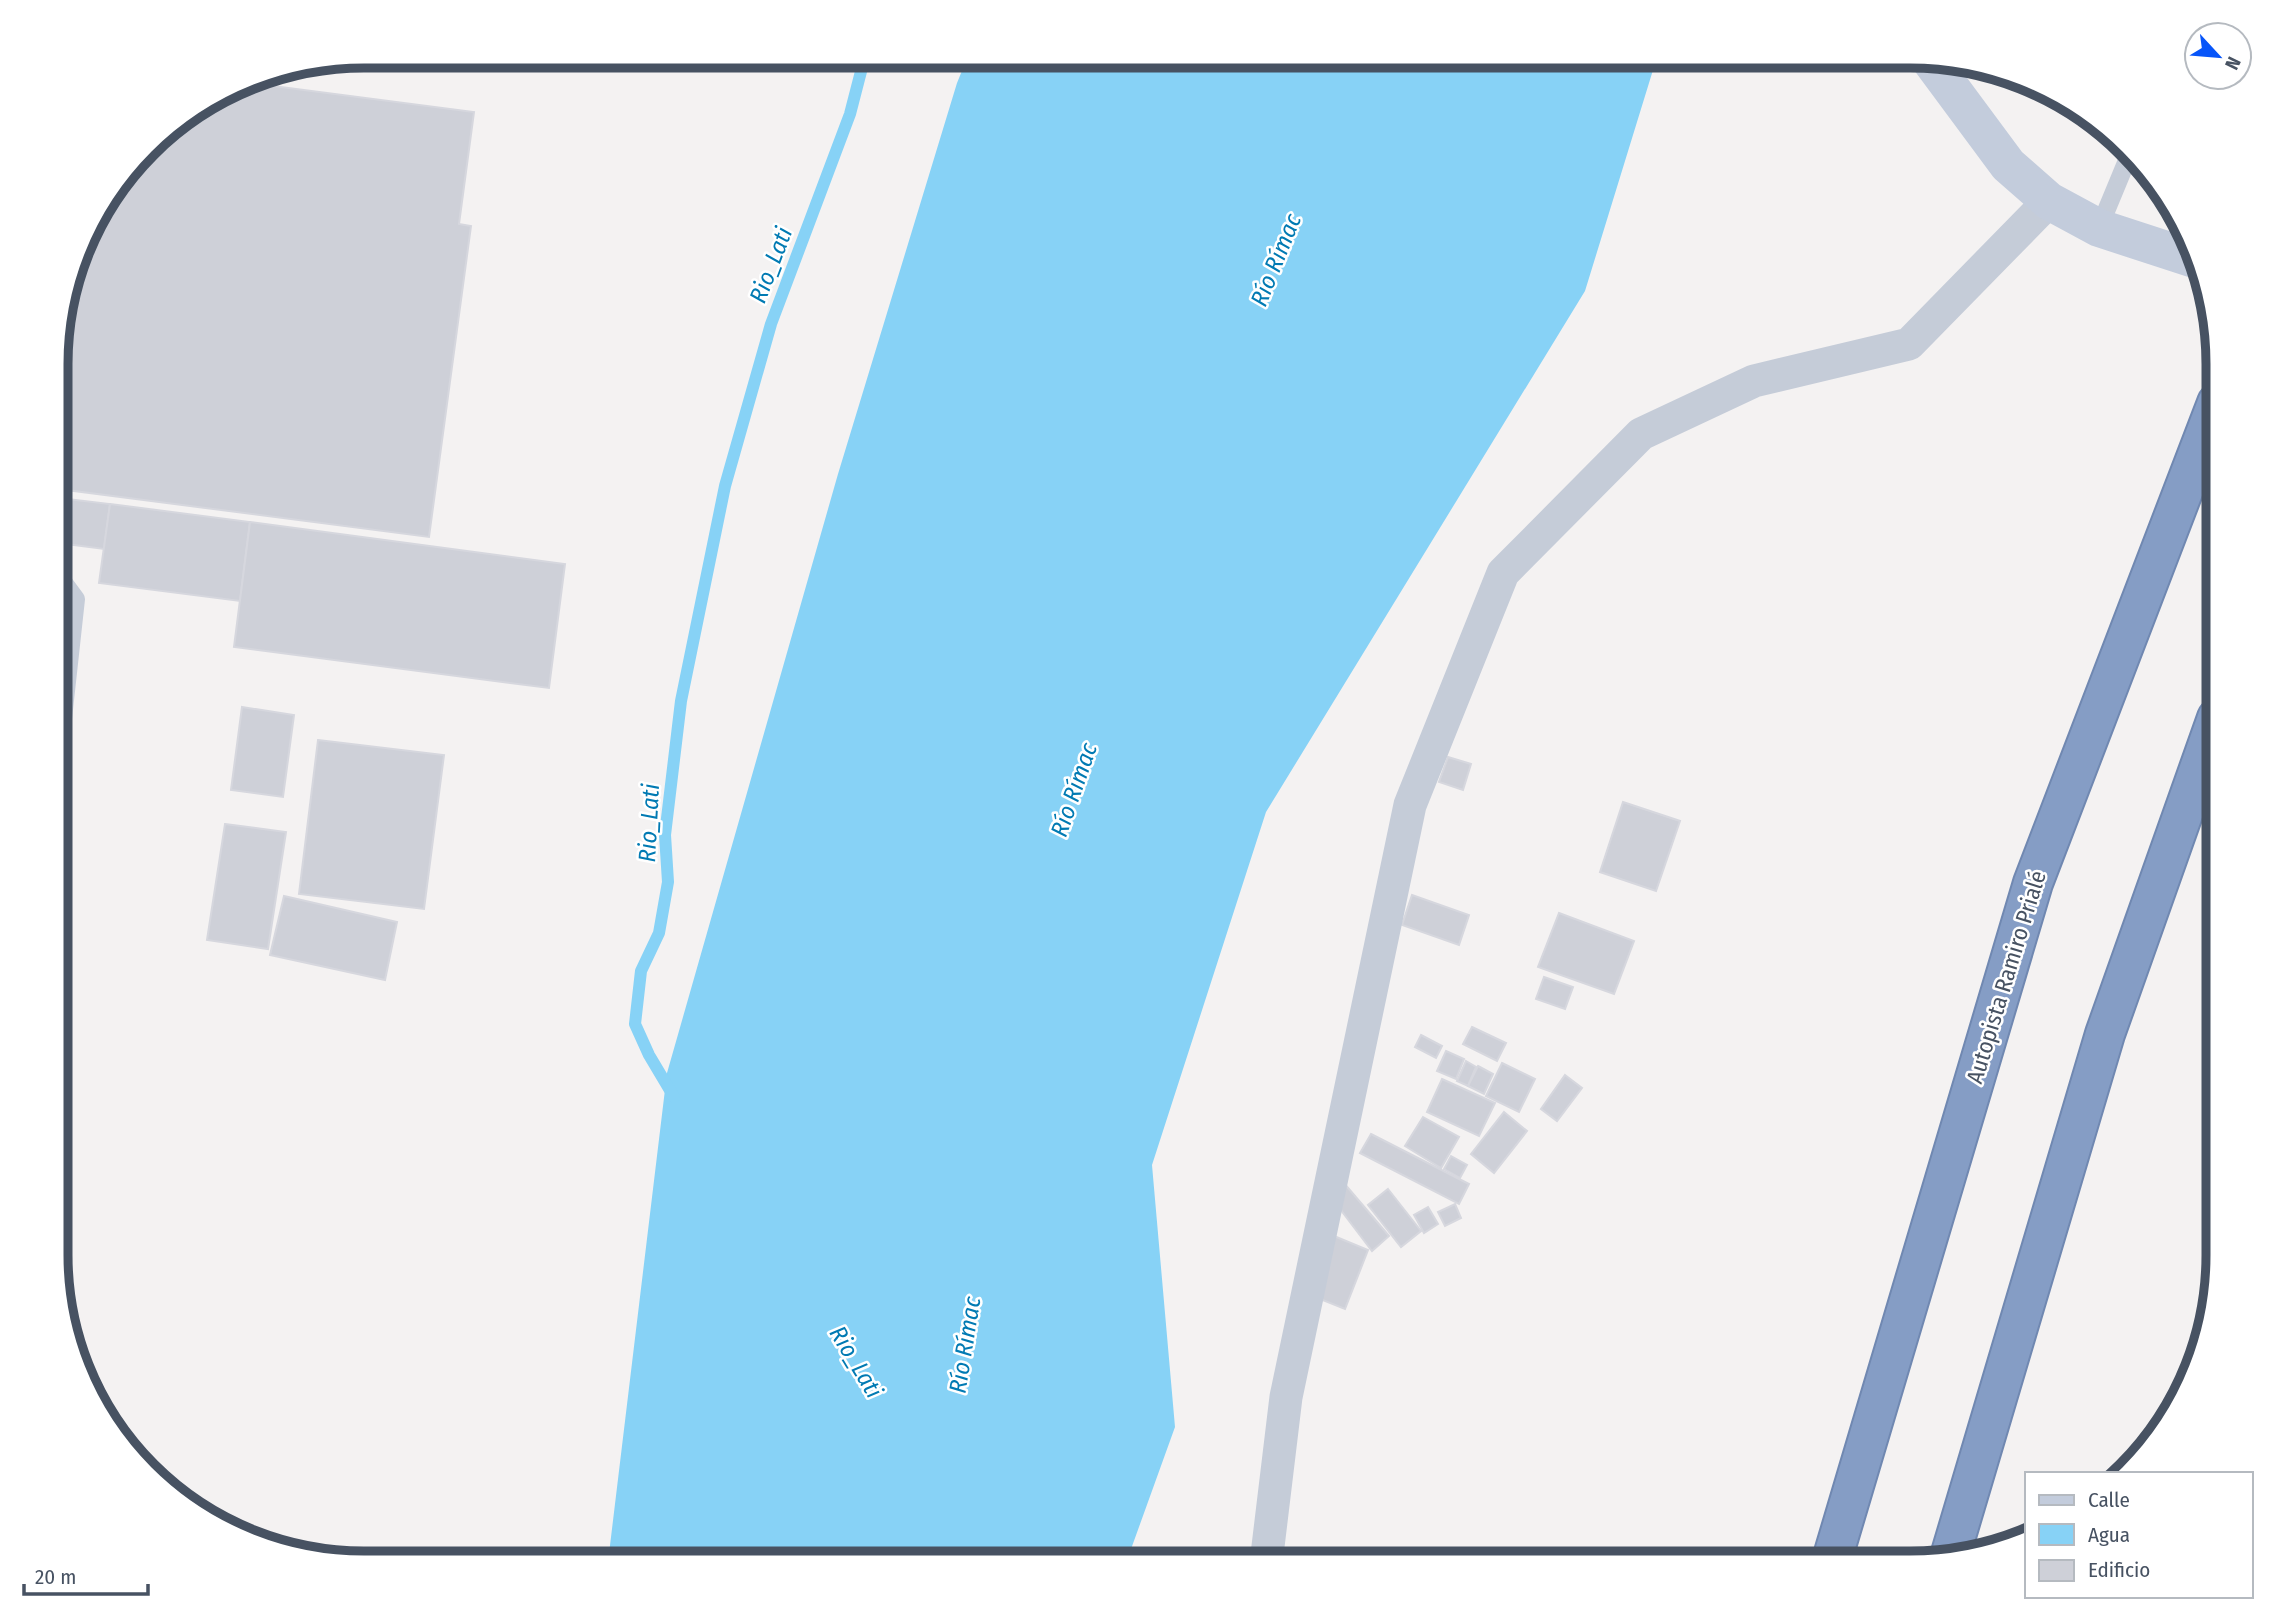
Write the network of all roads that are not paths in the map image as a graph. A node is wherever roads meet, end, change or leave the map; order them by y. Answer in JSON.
{"nodes":[{"id":1,"x":1938,"y":70,"type":"edge"},
{"id":2,"x":2126,"y":163,"type":"edge"},
{"id":3,"x":2049,"y":201,"type":"junction"},
{"id":4,"x":2099,"y":228,"type":"junction"},
{"id":5,"x":2185,"y":256,"type":"edge"},
{"id":6,"x":2206,"y":432,"type":"edge"},
{"id":7,"x":68,"y":588,"type":"edge"},
{"id":8,"x":68,"y":672,"type":"edge"},
{"id":9,"x":2206,"y":749,"type":"edge"},
{"id":10,"x":1953,"y":1547,"type":"edge"},
{"id":11,"x":1267,"y":1551,"type":"edge"},
{"id":12,"x":1835,"y":1551,"type":"edge"}],
"edges":[{"from":1,"to":3,"type":"street"},
{"from":2,"to":4,"type":"lane"},
{"from":3,"to":4,"type":"street"},
{"from":3,"to":11,"type":"street"},
{"from":4,"to":5,"type":"street"},
{"from":6,"to":12,"type":"highway","name":"Autopista Ramiro Prialé"},
{"from":7,"to":8,"type":"lane"},
{"from":9,"to":10,"type":"highway"}]}
